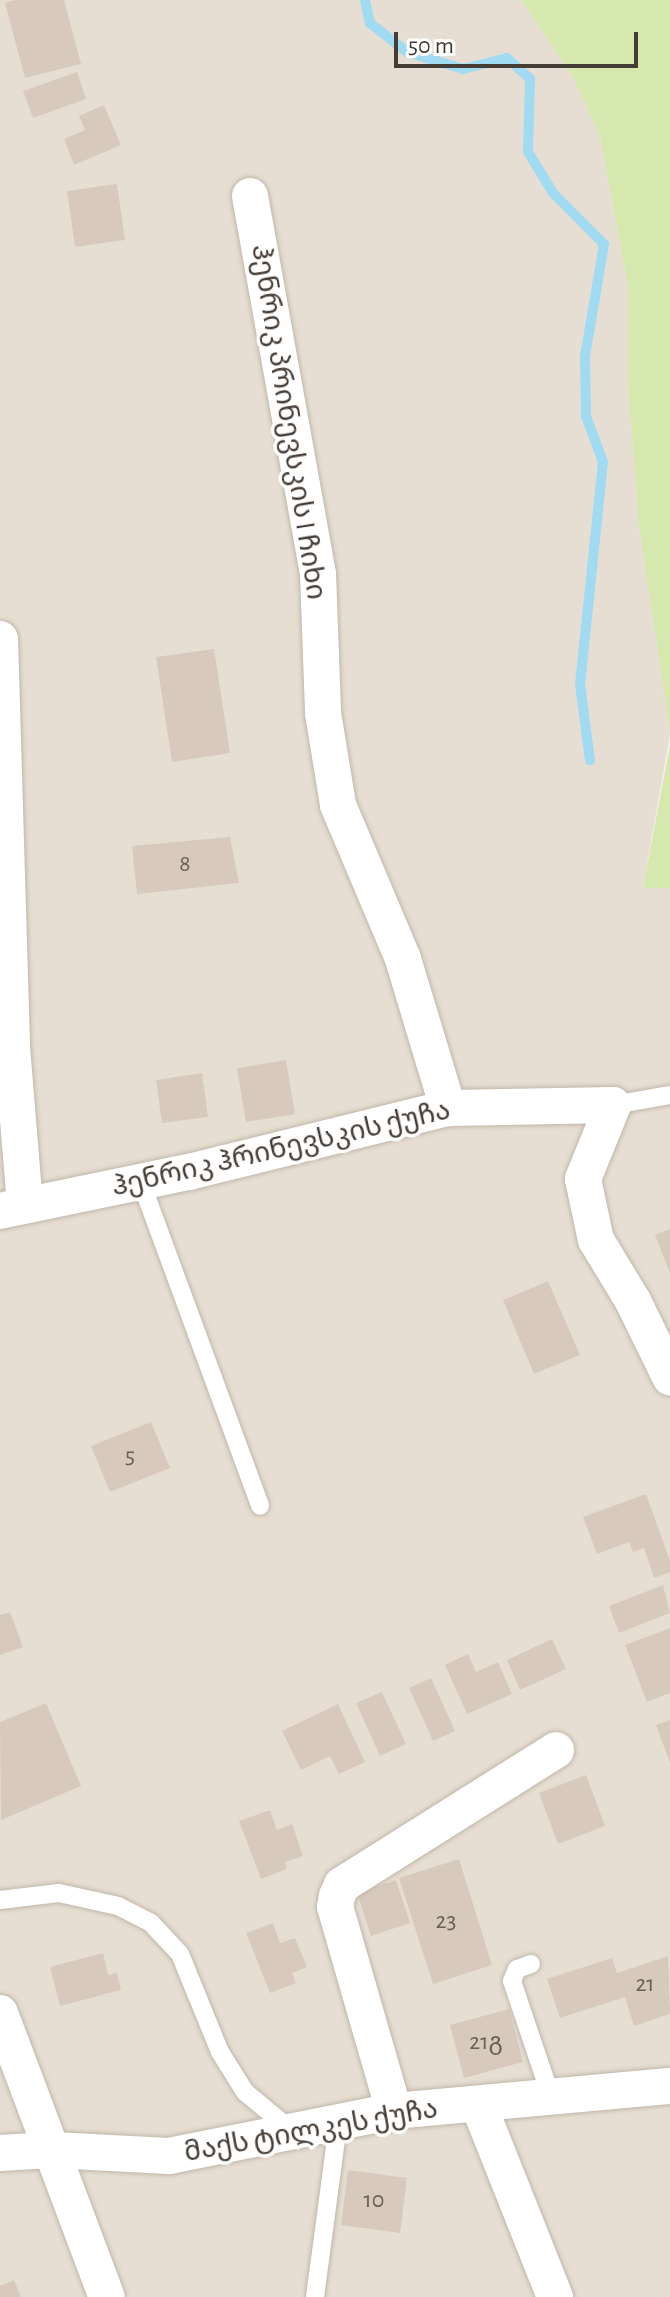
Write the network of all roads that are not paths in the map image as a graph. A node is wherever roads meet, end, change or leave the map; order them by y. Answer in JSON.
{"nodes":[{"id":1,"x":250,"y":196,"type":"dead end"},
{"id":2,"x":0,"y":639,"type":"edge"},
{"id":3,"x":670,"y":1095,"type":"edge"},
{"id":4,"x":613,"y":1105,"type":"junction"},
{"id":5,"x":448,"y":1108,"type":"junction"},
{"id":6,"x":141,"y":1182,"type":"junction"},
{"id":7,"x":12,"y":1208,"type":"edge"},
{"id":8,"x":670,"y":1377,"type":"edge"},
{"id":9,"x":260,"y":1506,"type":"dead end"},
{"id":10,"x":556,"y":1750,"type":"dead end"},
{"id":11,"x":0,"y":1900,"type":"edge"},
{"id":12,"x":531,"y":1964,"type":"dead end"},
{"id":13,"x":0,"y":2013,"type":"edge"},
{"id":14,"x":670,"y":2086,"type":"edge"},
{"id":15,"x":551,"y":2097,"type":"junction"},
{"id":16,"x":479,"y":2106,"type":"junction"},
{"id":17,"x":394,"y":2111,"type":"junction"},
{"id":18,"x":338,"y":2124,"type":"junction"},
{"id":19,"x":295,"y":2134,"type":"junction"},
{"id":20,"x":53,"y":2150,"type":"junction"},
{"id":21,"x":0,"y":2153,"type":"edge"},
{"id":22,"x":107,"y":2297,"type":"edge"},
{"id":23,"x":315,"y":2297,"type":"edge"},
{"id":24,"x":555,"y":2297,"type":"edge"}],
"edges":[{"from":1,"to":5,"type":"street","name":"ჰენრიკ პრინევსკის I ჩიხი"},
{"from":2,"to":7,"type":"street"},
{"from":3,"to":4,"type":"lane"},
{"from":4,"to":5,"type":"street","name":"ჰენრიკ ჰრინევსკის ქუჩა"},
{"from":4,"to":8,"type":"street"},
{"from":5,"to":6,"type":"street","name":"ჰენრიკ ჰრინევსკის ქუჩა"},
{"from":6,"to":7,"type":"street","name":"ჰენრიკ ჰრინევსკის ქუჩა"},
{"from":6,"to":9,"type":"lane"},
{"from":10,"to":17,"type":"street"},
{"from":11,"to":19,"type":"lane"},
{"from":12,"to":15,"type":"lane"},
{"from":13,"to":20,"type":"street"},
{"from":14,"to":15,"type":"street","name":"მაქს ტილკეს ქუჩა"},
{"from":15,"to":16,"type":"street","name":"მაქს ტილკეს ქუჩა"},
{"from":16,"to":17,"type":"street","name":"მაქს ტილკეს ქუჩა"},
{"from":16,"to":24,"type":"street"},
{"from":17,"to":18,"type":"street","name":"მაქს ტილკეს ქუჩა"},
{"from":18,"to":19,"type":"street","name":"მაქს ტილკეს ქუჩა"},
{"from":18,"to":23,"type":"lane"},
{"from":19,"to":20,"type":"street","name":"მაქს ტილკეს ქუჩა"},
{"from":20,"to":21,"type":"street","name":"მაქს ტილკეს ქუჩა"},
{"from":20,"to":22,"type":"street"}]}
